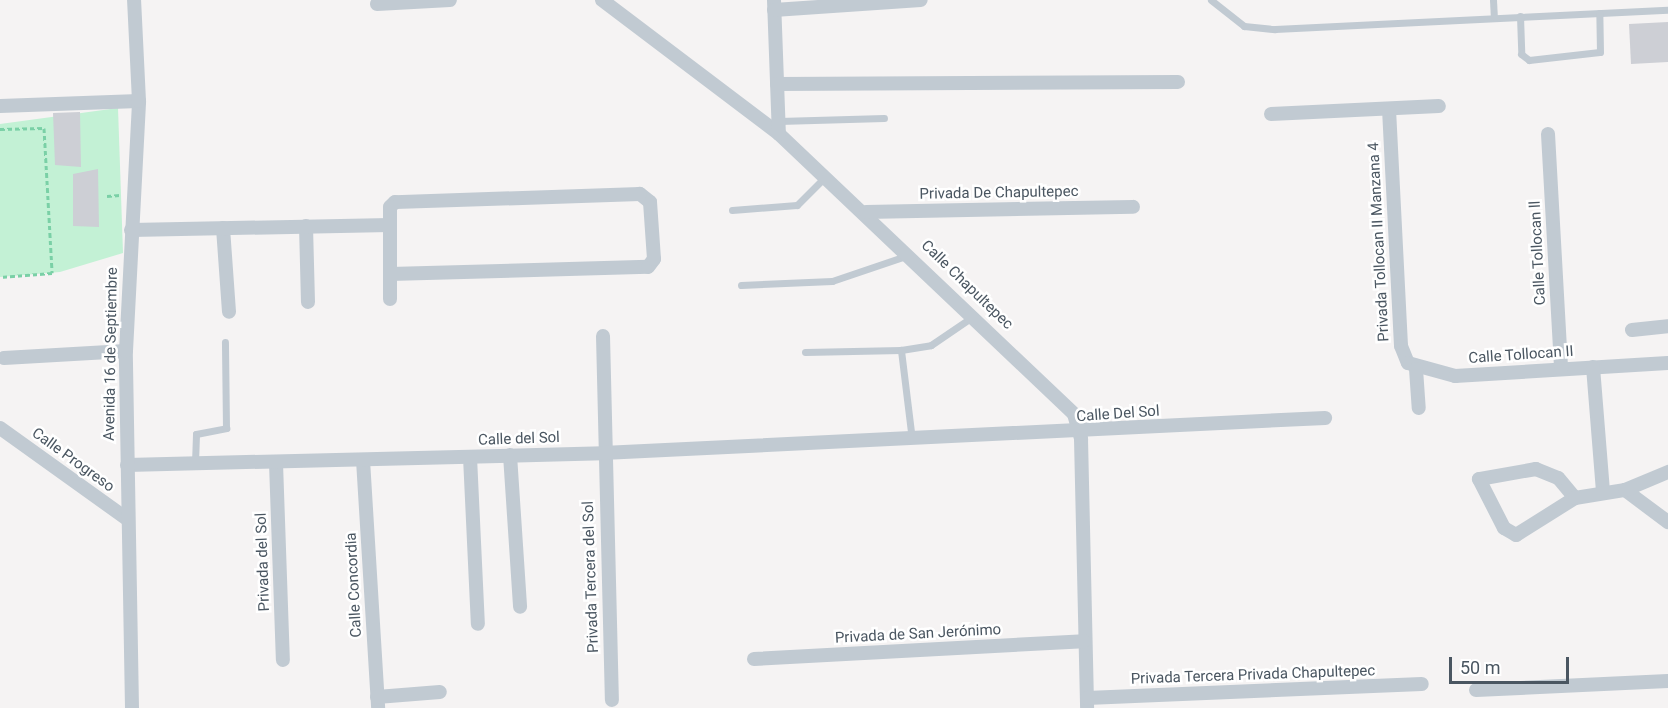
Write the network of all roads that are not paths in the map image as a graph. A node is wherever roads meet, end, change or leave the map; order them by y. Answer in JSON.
{"nodes":[{"id":1,"x":134,"y":0,"type":"edge"},
{"id":2,"x":450,"y":0,"type":"edge"},
{"id":3,"x":921,"y":0,"type":"edge"},
{"id":4,"x":1211,"y":0,"type":"edge"},
{"id":5,"x":1493,"y":0,"type":"edge"},
{"id":6,"x":608,"y":2,"type":"edge"},
{"id":7,"x":377,"y":4,"type":"dead end"},
{"id":8,"x":774,"y":5,"type":"edge"},
{"id":9,"x":1668,"y":10,"type":"edge"},
{"id":10,"x":1599,"y":14,"type":"junction"},
{"id":11,"x":1520,"y":16,"type":"junction"},
{"id":12,"x":1494,"y":17,"type":"junction"},
{"id":13,"x":1178,"y":82,"type":"dead end"},
{"id":14,"x":777,"y":84,"type":"junction"},
{"id":15,"x":139,"y":101,"type":"junction"},
{"id":16,"x":0,"y":106,"type":"edge"},
{"id":17,"x":1438,"y":106,"type":"dead end"},
{"id":18,"x":1389,"y":109,"type":"junction"},
{"id":19,"x":1271,"y":114,"type":"dead end"},
{"id":20,"x":884,"y":117,"type":"dead end"},
{"id":21,"x":779,"y":127,"type":"junction"},
{"id":22,"x":1548,"y":134,"type":"dead end"},
{"id":23,"x":826,"y":176,"type":"junction"},
{"id":24,"x":1133,"y":207,"type":"dead end"},
{"id":25,"x":732,"y":210,"type":"dead end"},
{"id":26,"x":866,"y":212,"type":"junction"},
{"id":27,"x":390,"y":225,"type":"junction"},
{"id":28,"x":306,"y":226,"type":"junction"},
{"id":29,"x":223,"y":228,"type":"junction"},
{"id":30,"x":131,"y":230,"type":"junction"},
{"id":31,"x":912,"y":254,"type":"junction"},
{"id":32,"x":390,"y":274,"type":"junction"},
{"id":33,"x":741,"y":285,"type":"dead end"},
{"id":34,"x":390,"y":299,"type":"dead end"},
{"id":35,"x":308,"y":302,"type":"dead end"},
{"id":36,"x":230,"y":312,"type":"dead end"},
{"id":37,"x":974,"y":316,"type":"junction"},
{"id":38,"x":1668,"y":326,"type":"edge"},
{"id":39,"x":1632,"y":330,"type":"dead end"},
{"id":40,"x":603,"y":336,"type":"dead end"},
{"id":41,"x":225,"y":342,"type":"dead end"},
{"id":42,"x":901,"y":350,"type":"junction"},
{"id":43,"x":126,"y":351,"type":"junction"},
{"id":44,"x":805,"y":352,"type":"dead end"},
{"id":45,"x":4,"y":358,"type":"dead end"},
{"id":46,"x":1668,"y":363,"type":"edge"},
{"id":47,"x":1593,"y":367,"type":"junction"},
{"id":48,"x":1416,"y":369,"type":"junction"},
{"id":49,"x":1561,"y":369,"type":"junction"},
{"id":50,"x":1419,"y":408,"type":"dead end"},
{"id":51,"x":1325,"y":418,"type":"dead end"},
{"id":52,"x":0,"y":428,"type":"edge"},
{"id":53,"x":1080,"y":433,"type":"junction"},
{"id":54,"x":912,"y":441,"type":"junction"},
{"id":55,"x":603,"y":453,"type":"junction"},
{"id":56,"x":510,"y":455,"type":"junction"},
{"id":57,"x":470,"y":457,"type":"junction"},
{"id":58,"x":363,"y":460,"type":"junction"},
{"id":59,"x":195,"y":463,"type":"junction"},
{"id":60,"x":276,"y":463,"type":"junction"},
{"id":61,"x":127,"y":465,"type":"junction"},
{"id":62,"x":1668,"y":472,"type":"edge"},
{"id":63,"x":1625,"y":489,"type":"junction"},
{"id":64,"x":1603,"y":492,"type":"junction"},
{"id":65,"x":1575,"y":498,"type":"junction"},
{"id":66,"x":127,"y":519,"type":"junction"},
{"id":67,"x":1668,"y":522,"type":"edge"},
{"id":68,"x":520,"y":607,"type":"dead end"},
{"id":69,"x":478,"y":624,"type":"dead end"},
{"id":70,"x":1084,"y":641,"type":"junction"},
{"id":71,"x":754,"y":659,"type":"dead end"},
{"id":72,"x":283,"y":660,"type":"dead end"},
{"id":73,"x":1668,"y":681,"type":"edge"},
{"id":74,"x":1422,"y":684,"type":"dead end"},
{"id":75,"x":1476,"y":690,"type":"dead end"},
{"id":76,"x":440,"y":692,"type":"dead end"},
{"id":77,"x":612,"y":700,"type":"dead end"},
{"id":78,"x":377,"y":702,"type":"edge"},
{"id":79,"x":1087,"y":703,"type":"edge"},
{"id":80,"x":132,"y":708,"type":"edge"}],
"edges":[{"from":1,"to":15,"type":"street","name":"Avenida 16 de Septiembre"},
{"from":2,"to":7,"type":"street"},
{"from":3,"to":8,"type":"street"},
{"from":4,"to":12,"type":"lane"},
{"from":5,"to":12,"type":"lane"},
{"from":6,"to":21,"type":"street","name":"Calle Chapultepec"},
{"from":8,"to":14,"type":"street"},
{"from":9,"to":10,"type":"lane"},
{"from":10,"to":11,"type":"lane"},
{"from":10,"to":11,"type":"lane"},
{"from":11,"to":12,"type":"lane"},
{"from":13,"to":14,"type":"street"},
{"from":14,"to":21,"type":"street"},
{"from":15,"to":16,"type":"street"},
{"from":15,"to":30,"type":"street","name":"Avenida 16 de Septiembre"},
{"from":17,"to":18,"type":"street"},
{"from":18,"to":19,"type":"street"},
{"from":18,"to":48,"type":"street","name":"Privada Tollocan II Manzana 4"},
{"from":20,"to":21,"type":"lane"},
{"from":21,"to":23,"type":"street","name":"Calle Chapultepec"},
{"from":22,"to":49,"type":"street","name":"Calle Tollocan ll"},
{"from":23,"to":25,"type":"lane"},
{"from":23,"to":26,"type":"street","name":"Calle Chapultepec"},
{"from":24,"to":26,"type":"street","name":"Privada De Chapultepec"},
{"from":26,"to":31,"type":"street","name":"Calle Chapultepec"},
{"from":27,"to":28,"type":"street"},
{"from":27,"to":32,"type":"street"},
{"from":27,"to":32,"type":"street"},
{"from":28,"to":29,"type":"street"},
{"from":28,"to":35,"type":"street"},
{"from":29,"to":30,"type":"street"},
{"from":29,"to":36,"type":"street"},
{"from":30,"to":43,"type":"street","name":"Avenida 16 de Septiembre"},
{"from":31,"to":33,"type":"lane"},
{"from":31,"to":37,"type":"street","name":"Calle Chapultepec"},
{"from":32,"to":34,"type":"street"},
{"from":37,"to":42,"type":"lane"},
{"from":37,"to":53,"type":"street","name":"Calle Chapultepec"},
{"from":38,"to":39,"type":"street"},
{"from":40,"to":55,"type":"street","name":"Privada Tercera del Sol"},
{"from":41,"to":59,"type":"lane"},
{"from":42,"to":44,"type":"lane"},
{"from":42,"to":54,"type":"lane"},
{"from":43,"to":45,"type":"street"},
{"from":43,"to":61,"type":"street","name":"Avenida 16 de Septiembre"},
{"from":46,"to":47,"type":"street","name":"Calle Tollocan II"},
{"from":47,"to":49,"type":"street","name":"Calle Tollocan II"},
{"from":47,"to":64,"type":"street"},
{"from":48,"to":49,"type":"street","name":"Calle Tollocan II"},
{"from":48,"to":50,"type":"street"},
{"from":51,"to":53,"type":"street","name":"Calle Del Sol"},
{"from":52,"to":66,"type":"street","name":"Calle Progreso"},
{"from":53,"to":54,"type":"street","name":"Calle Del Sol"},
{"from":53,"to":70,"type":"street","name":"Calle Chapultepec"},
{"from":54,"to":55,"type":"street","name":"Calle del Sol"},
{"from":55,"to":56,"type":"street","name":"Calle del Sol"},
{"from":55,"to":77,"type":"street","name":"Privada Tercera del Sol"},
{"from":56,"to":57,"type":"street","name":"Calle del Sol"},
{"from":56,"to":68,"type":"street"},
{"from":57,"to":58,"type":"street","name":"Calle del Sol"},
{"from":57,"to":69,"type":"street"},
{"from":58,"to":60,"type":"street","name":"Calle del Sol"},
{"from":58,"to":78,"type":"street","name":"Calle Concordia"},
{"from":59,"to":60,"type":"street","name":"Calle del Sol"},
{"from":59,"to":61,"type":"street","name":"Calle del Sol"},
{"from":60,"to":72,"type":"street","name":"Privada del Sol"},
{"from":61,"to":66,"type":"street","name":"Avenida 16 de Septiembre"},
{"from":62,"to":63,"type":"street"},
{"from":63,"to":64,"type":"street"},
{"from":63,"to":67,"type":"street"},
{"from":64,"to":65,"type":"street"},
{"from":65,"to":65,"type":"street"},
{"from":66,"to":80,"type":"street","name":"Avenida 16 de Septiembre"},
{"from":70,"to":71,"type":"street","name":"Privada de San Jerónimo"},
{"from":70,"to":79,"type":"street","name":"Calle Chapultepec"},
{"from":73,"to":75,"type":"street"},
{"from":74,"to":79,"type":"street","name":"Privada Tercera Privada Chapultepec"},
{"from":76,"to":78,"type":"street"}]}
